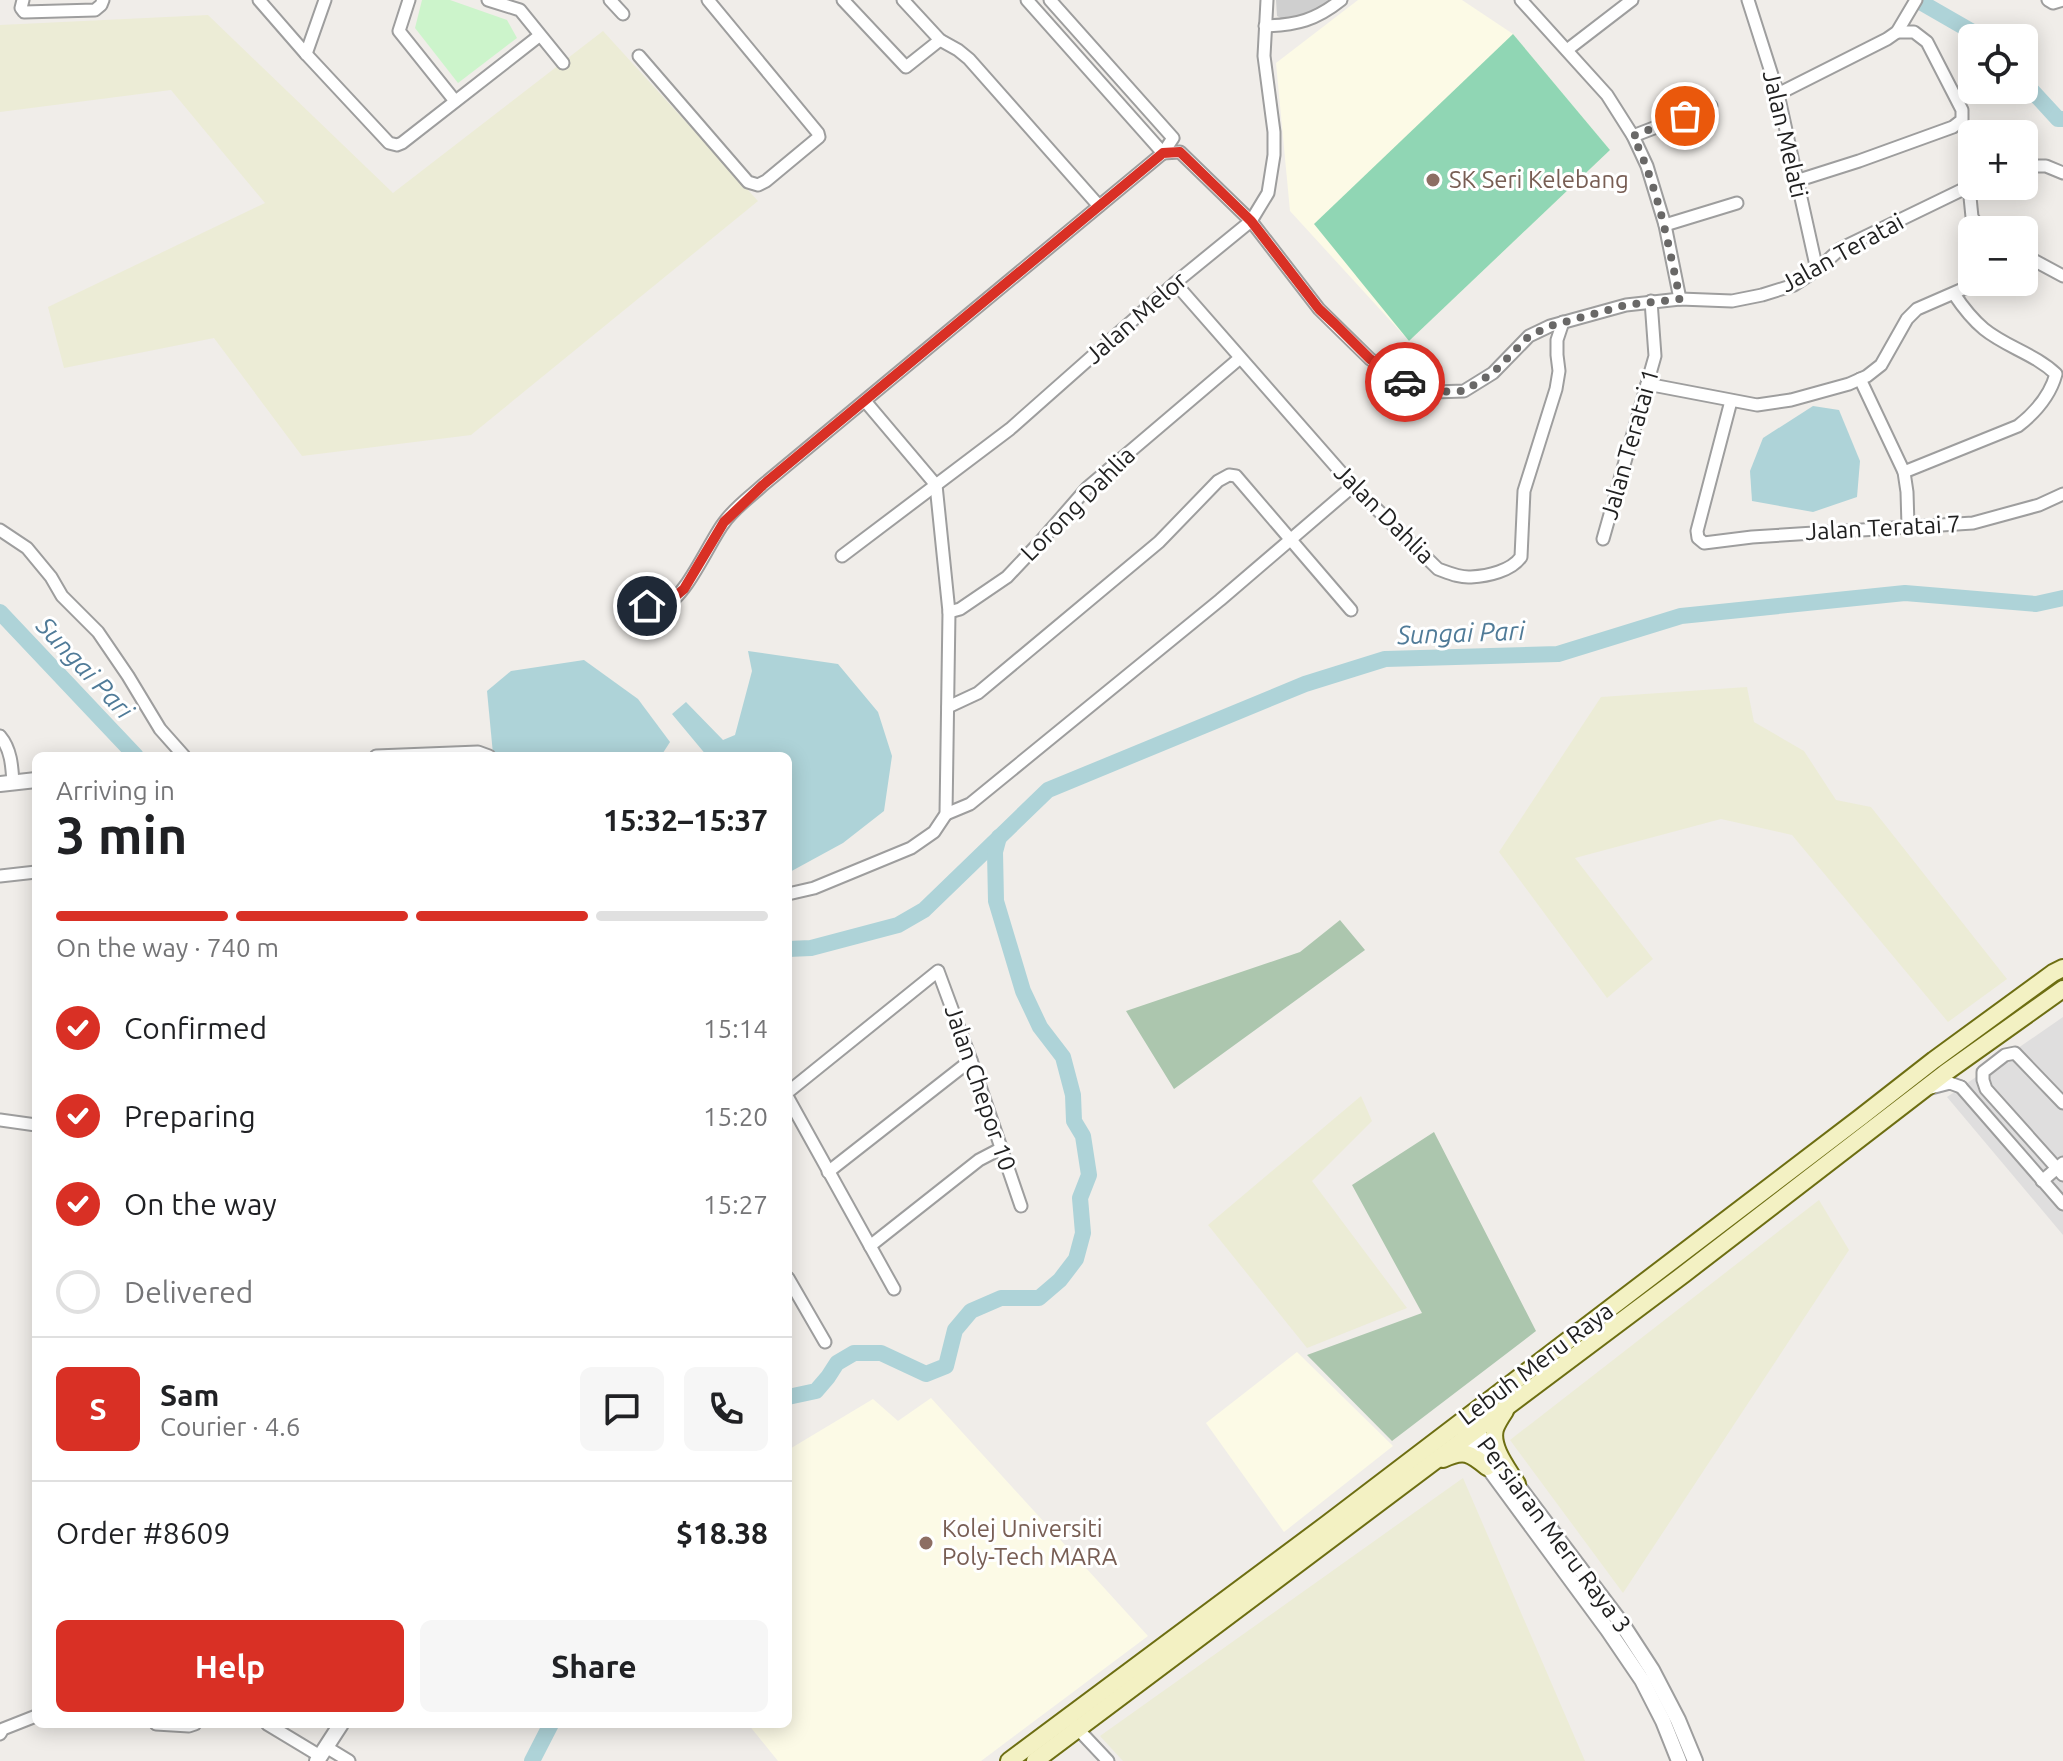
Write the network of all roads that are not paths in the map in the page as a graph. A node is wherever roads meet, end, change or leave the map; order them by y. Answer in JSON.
{"nodes":[{"id":1,"x":23,"y":0,"type":"edge"},
{"id":2,"x":103,"y":0,"type":"edge"},
{"id":3,"x":259,"y":0,"type":"edge"},
{"id":4,"x":325,"y":0,"type":"edge"},
{"id":5,"x":409,"y":0,"type":"edge"},
{"id":6,"x":488,"y":0,"type":"edge"},
{"id":7,"x":610,"y":0,"type":"edge"},
{"id":8,"x":708,"y":0,"type":"edge"},
{"id":9,"x":843,"y":0,"type":"edge"},
{"id":10,"x":903,"y":0,"type":"edge"},
{"id":11,"x":1027,"y":0,"type":"edge"},
{"id":12,"x":1050,"y":0,"type":"edge"},
{"id":13,"x":1267,"y":0,"type":"edge"},
{"id":14,"x":1341,"y":0,"type":"edge"},
{"id":15,"x":1632,"y":0,"type":"edge"},
{"id":16,"x":1748,"y":0,"type":"edge"},
{"id":17,"x":2048,"y":0,"type":"edge"},
{"id":18,"x":2063,"y":0,"type":"edge"},
{"id":19,"x":1523,"y":1,"type":"edge"},
{"id":20,"x":1914,"y":3,"type":"edge"},
{"id":21,"x":623,"y":14,"type":"dead end"},
{"id":22,"x":1265,"y":26,"type":"junction"},
{"id":23,"x":1897,"y":32,"type":"junction"},
{"id":24,"x":539,"y":36,"type":"junction"},
{"id":25,"x":940,"y":40,"type":"junction"},
{"id":26,"x":1567,"y":50,"type":"junction"},
{"id":27,"x":306,"y":54,"type":"junction"},
{"id":28,"x":639,"y":56,"type":"dead end"},
{"id":29,"x":563,"y":63,"type":"dead end"},
{"id":30,"x":1778,"y":94,"type":"junction"},
{"id":31,"x":455,"y":101,"type":"junction"},
{"id":32,"x":1711,"y":106,"type":"dead end"},
{"id":33,"x":1633,"y":136,"type":"junction"},
{"id":34,"x":1163,"y":153,"type":"junction"},
{"id":35,"x":2038,"y":166,"type":"edge"},
{"id":36,"x":2063,"y":173,"type":"edge"},
{"id":37,"x":1796,"y":181,"type":"junction"},
{"id":38,"x":1958,"y":192,"type":"edge"},
{"id":39,"x":1737,"y":203,"type":"dead end"},
{"id":40,"x":1099,"y":206,"type":"junction"},
{"id":41,"x":1251,"y":221,"type":"junction"},
{"id":42,"x":1665,"y":225,"type":"junction"},
{"id":43,"x":2038,"y":263,"type":"edge"},
{"id":44,"x":1817,"y":270,"type":"junction"},
{"id":45,"x":2063,"y":276,"type":"edge"},
{"id":46,"x":1175,"y":283,"type":"junction"},
{"id":47,"x":1958,"y":292,"type":"edge"},
{"id":48,"x":1954,"y":294,"type":"junction"},
{"id":49,"x":1680,"y":299,"type":"junction"},
{"id":50,"x":1651,"y":301,"type":"junction"},
{"id":51,"x":1563,"y":322,"type":"junction"},
{"id":52,"x":1240,"y":358,"type":"junction"},
{"id":53,"x":2059,"y":376,"type":"edge"},
{"id":54,"x":1860,"y":379,"type":"junction"},
{"id":55,"x":1647,"y":384,"type":"junction"},
{"id":56,"x":865,"y":401,"type":"junction"},
{"id":57,"x":1731,"y":401,"type":"junction"},
{"id":58,"x":1904,"y":472,"type":"junction"},
{"id":59,"x":936,"y":485,"type":"junction"},
{"id":60,"x":1353,"y":486,"type":"junction"},
{"id":61,"x":2063,"y":494,"type":"edge"},
{"id":62,"x":1908,"y":526,"type":"junction"},
{"id":63,"x":0,"y":530,"type":"edge"},
{"id":64,"x":1291,"y":538,"type":"junction"},
{"id":65,"x":1603,"y":539,"type":"dead end"},
{"id":66,"x":842,"y":556,"type":"dead end"},
{"id":67,"x":622,"y":599,"type":"dead end"},
{"id":68,"x":1351,"y":610,"type":"dead end"},
{"id":69,"x":949,"y":612,"type":"junction"},
{"id":70,"x":948,"y":707,"type":"junction"},
{"id":71,"x":0,"y":736,"type":"edge"},
{"id":72,"x":180,"y":752,"type":"edge"},
{"id":73,"x":32,"y":780,"type":"edge"},
{"id":74,"x":7,"y":783,"type":"edge"},
{"id":75,"x":946,"y":814,"type":"junction"},
{"id":76,"x":32,"y":872,"type":"edge"},
{"id":77,"x":0,"y":876,"type":"edge"},
{"id":78,"x":792,"y":893,"type":"edge"},
{"id":79,"x":2063,"y":968,"type":"edge"},
{"id":80,"x":2063,"y":989,"type":"edge"},
{"id":81,"x":1978,"y":1049,"type":"junction"},
{"id":82,"x":971,"y":1060,"type":"junction"},
{"id":83,"x":1961,"y":1087,"type":"junction"},
{"id":84,"x":792,"y":1089,"type":"edge"},
{"id":85,"x":1919,"y":1093,"type":"junction"},
{"id":86,"x":2063,"y":1103,"type":"edge"},
{"id":87,"x":792,"y":1105,"type":"edge"},
{"id":88,"x":0,"y":1120,"type":"edge"},
{"id":89,"x":32,"y":1124,"type":"edge"},
{"id":90,"x":1000,"y":1149,"type":"junction"},
{"id":91,"x":2061,"y":1169,"type":"edge"},
{"id":92,"x":828,"y":1172,"type":"junction"},
{"id":93,"x":2042,"y":1181,"type":"junction"},
{"id":94,"x":2063,"y":1204,"type":"edge"},
{"id":95,"x":1021,"y":1206,"type":"dead end"},
{"id":96,"x":870,"y":1246,"type":"junction"},
{"id":97,"x":792,"y":1285,"type":"edge"},
{"id":98,"x":894,"y":1289,"type":"dead end"},
{"id":99,"x":825,"y":1342,"type":"dead end"},
{"id":100,"x":1507,"y":1406,"type":"junction"},
{"id":101,"x":1467,"y":1429,"type":"junction"},
{"id":102,"x":1487,"y":1467,"type":"junction"},
{"id":103,"x":1424,"y":1469,"type":"junction"},
{"id":104,"x":1517,"y":1484,"type":"junction"},
{"id":105,"x":32,"y":1717,"type":"edge"},
{"id":106,"x":1072,"y":1722,"type":"junction"},
{"id":107,"x":274,"y":1728,"type":"edge"},
{"id":108,"x":338,"y":1728,"type":"edge"},
{"id":109,"x":1,"y":1729,"type":"edge"},
{"id":110,"x":321,"y":1755,"type":"edge"},
{"id":111,"x":349,"y":1761,"type":"edge"},
{"id":112,"x":1009,"y":1761,"type":"edge"},
{"id":113,"x":1035,"y":1761,"type":"edge"},
{"id":114,"x":1108,"y":1761,"type":"edge"},
{"id":115,"x":1679,"y":1761,"type":"edge"},
{"id":116,"x":1695,"y":1761,"type":"edge"}],
"edges":[{"from":1,"to":2,"type":"street"},
{"from":3,"to":27,"type":"street"},
{"from":4,"to":27,"type":"street"},
{"from":5,"to":31,"type":"street"},
{"from":6,"to":24,"type":"street"},
{"from":7,"to":21,"type":"street"},
{"from":8,"to":28,"type":"street"},
{"from":9,"to":25,"type":"street"},
{"from":10,"to":25,"type":"street"},
{"from":11,"to":34,"type":"street"},
{"from":12,"to":34,"type":"street"},
{"from":13,"to":22,"type":"street","name":"Jalan Melor"},
{"from":14,"to":22,"type":"street"},
{"from":15,"to":26,"type":"street"},
{"from":16,"to":30,"type":"street","name":"Jalan Melati"},
{"from":17,"to":18,"type":"street"},
{"from":19,"to":26,"type":"street"},
{"from":20,"to":23,"type":"street"},
{"from":22,"to":41,"type":"street","name":"Jalan Melor"},
{"from":23,"to":30,"type":"street"},
{"from":23,"to":37,"type":"street"},
{"from":24,"to":29,"type":"street"},
{"from":24,"to":31,"type":"street"},
{"from":25,"to":40,"type":"street"},
{"from":26,"to":33,"type":"street"},
{"from":27,"to":31,"type":"street"},
{"from":30,"to":37,"type":"street","name":"Jalan Melati"},
{"from":32,"to":33,"type":"street"},
{"from":33,"to":42,"type":"street"},
{"from":34,"to":40,"type":"street"},
{"from":34,"to":41,"type":"street","name":"Jalan Teratai"},
{"from":35,"to":36,"type":"street"},
{"from":37,"to":44,"type":"street","name":"Jalan Melati"},
{"from":38,"to":44,"type":"street","name":"Jalan Teratai"},
{"from":39,"to":42,"type":"street"},
{"from":40,"to":56,"type":"street"},
{"from":41,"to":46,"type":"street","name":"Jalan Melor"},
{"from":41,"to":51,"type":"street","name":"Jalan Teratai"},
{"from":42,"to":49,"type":"street"},
{"from":43,"to":45,"type":"street"},
{"from":44,"to":49,"type":"street","name":"Jalan Teratai"},
{"from":46,"to":52,"type":"street","name":"Jalan Dahlia"},
{"from":46,"to":59,"type":"street","name":"Jalan Melor"},
{"from":47,"to":48,"type":"street"},
{"from":48,"to":53,"type":"street"},
{"from":48,"to":54,"type":"street"},
{"from":49,"to":50,"type":"street","name":"Jalan Teratai"},
{"from":50,"to":51,"type":"street","name":"Jalan Teratai"},
{"from":50,"to":55,"type":"street","name":"Jalan Teratai 1"},
{"from":51,"to":60,"type":"street","name":"Jalan Dahlia"},
{"from":52,"to":60,"type":"street","name":"Jalan Dahlia"},
{"from":52,"to":69,"type":"street","name":"Lorong Dahlia"},
{"from":53,"to":58,"type":"street"},
{"from":54,"to":57,"type":"street"},
{"from":54,"to":58,"type":"street"},
{"from":55,"to":57,"type":"street"},
{"from":55,"to":65,"type":"street","name":"Jalan Teratai 1"},
{"from":56,"to":59,"type":"street"},
{"from":56,"to":67,"type":"street"},
{"from":57,"to":62,"type":"street","name":"Jalan Teratai 7"},
{"from":58,"to":62,"type":"street"},
{"from":59,"to":66,"type":"street","name":"Jalan Melor"},
{"from":59,"to":69,"type":"street"},
{"from":60,"to":64,"type":"street"},
{"from":61,"to":62,"type":"street","name":"Jalan Teratai 7"},
{"from":63,"to":72,"type":"street"},
{"from":64,"to":68,"type":"street"},
{"from":64,"to":70,"type":"street"},
{"from":64,"to":75,"type":"street"},
{"from":69,"to":70,"type":"street"},
{"from":70,"to":75,"type":"street"},
{"from":71,"to":74,"type":"street"},
{"from":73,"to":74,"type":"street"},
{"from":75,"to":78,"type":"street"},
{"from":76,"to":77,"type":"street"},
{"from":79,"to":101,"type":"main road","name":"Lebuh Meru Raya"},
{"from":80,"to":81,"type":"main road","name":"Lebuh Meru Raya"},
{"from":81,"to":83,"type":"street"},
{"from":81,"to":85,"type":"main road","name":"Lebuh Meru Raya"},
{"from":82,"to":84,"type":"street","name":"Jalan Chepor 10"},
{"from":82,"to":90,"type":"street","name":"Jalan Chepor 10"},
{"from":82,"to":92,"type":"street"},
{"from":83,"to":85,"type":"street"},
{"from":83,"to":93,"type":"street"},
{"from":85,"to":100,"type":"main road","name":"Lebuh Meru Raya"},
{"from":86,"to":91,"type":"street"},
{"from":87,"to":92,"type":"street"},
{"from":88,"to":89,"type":"street"},
{"from":90,"to":95,"type":"street","name":"Jalan Chepor 10"},
{"from":90,"to":96,"type":"street"},
{"from":91,"to":93,"type":"street"},
{"from":92,"to":96,"type":"street"},
{"from":93,"to":94,"type":"street"},
{"from":96,"to":98,"type":"street"},
{"from":97,"to":99,"type":"street"},
{"from":100,"to":101,"type":"main road","name":"Lebuh Meru Raya"},
{"from":100,"to":104,"type":"main road"},
{"from":101,"to":102,"type":"street","name":"Persiaran Meru Raya 3"},
{"from":101,"to":103,"type":"main road","name":"Lebuh Meru Raya"},
{"from":101,"to":104,"type":"street","name":"Persiaran Meru Raya 3"},
{"from":101,"to":106,"type":"main road","name":"Lebuh Meru Raya"},
{"from":102,"to":103,"type":"main road"},
{"from":102,"to":115,"type":"street","name":"Persiaran Meru Raya 3"},
{"from":103,"to":106,"type":"main road","name":"Lebuh Meru Raya"},
{"from":104,"to":116,"type":"street","name":"Persiaran Meru Raya 3"},
{"from":105,"to":109,"type":"street"},
{"from":106,"to":112,"type":"main road","name":"Lebuh Meru Raya"},
{"from":106,"to":113,"type":"main road","name":"Lebuh Meru Raya"},
{"from":106,"to":114,"type":"street"},
{"from":107,"to":110,"type":"street"},
{"from":108,"to":110,"type":"street"},
{"from":110,"to":111,"type":"street"}]}
